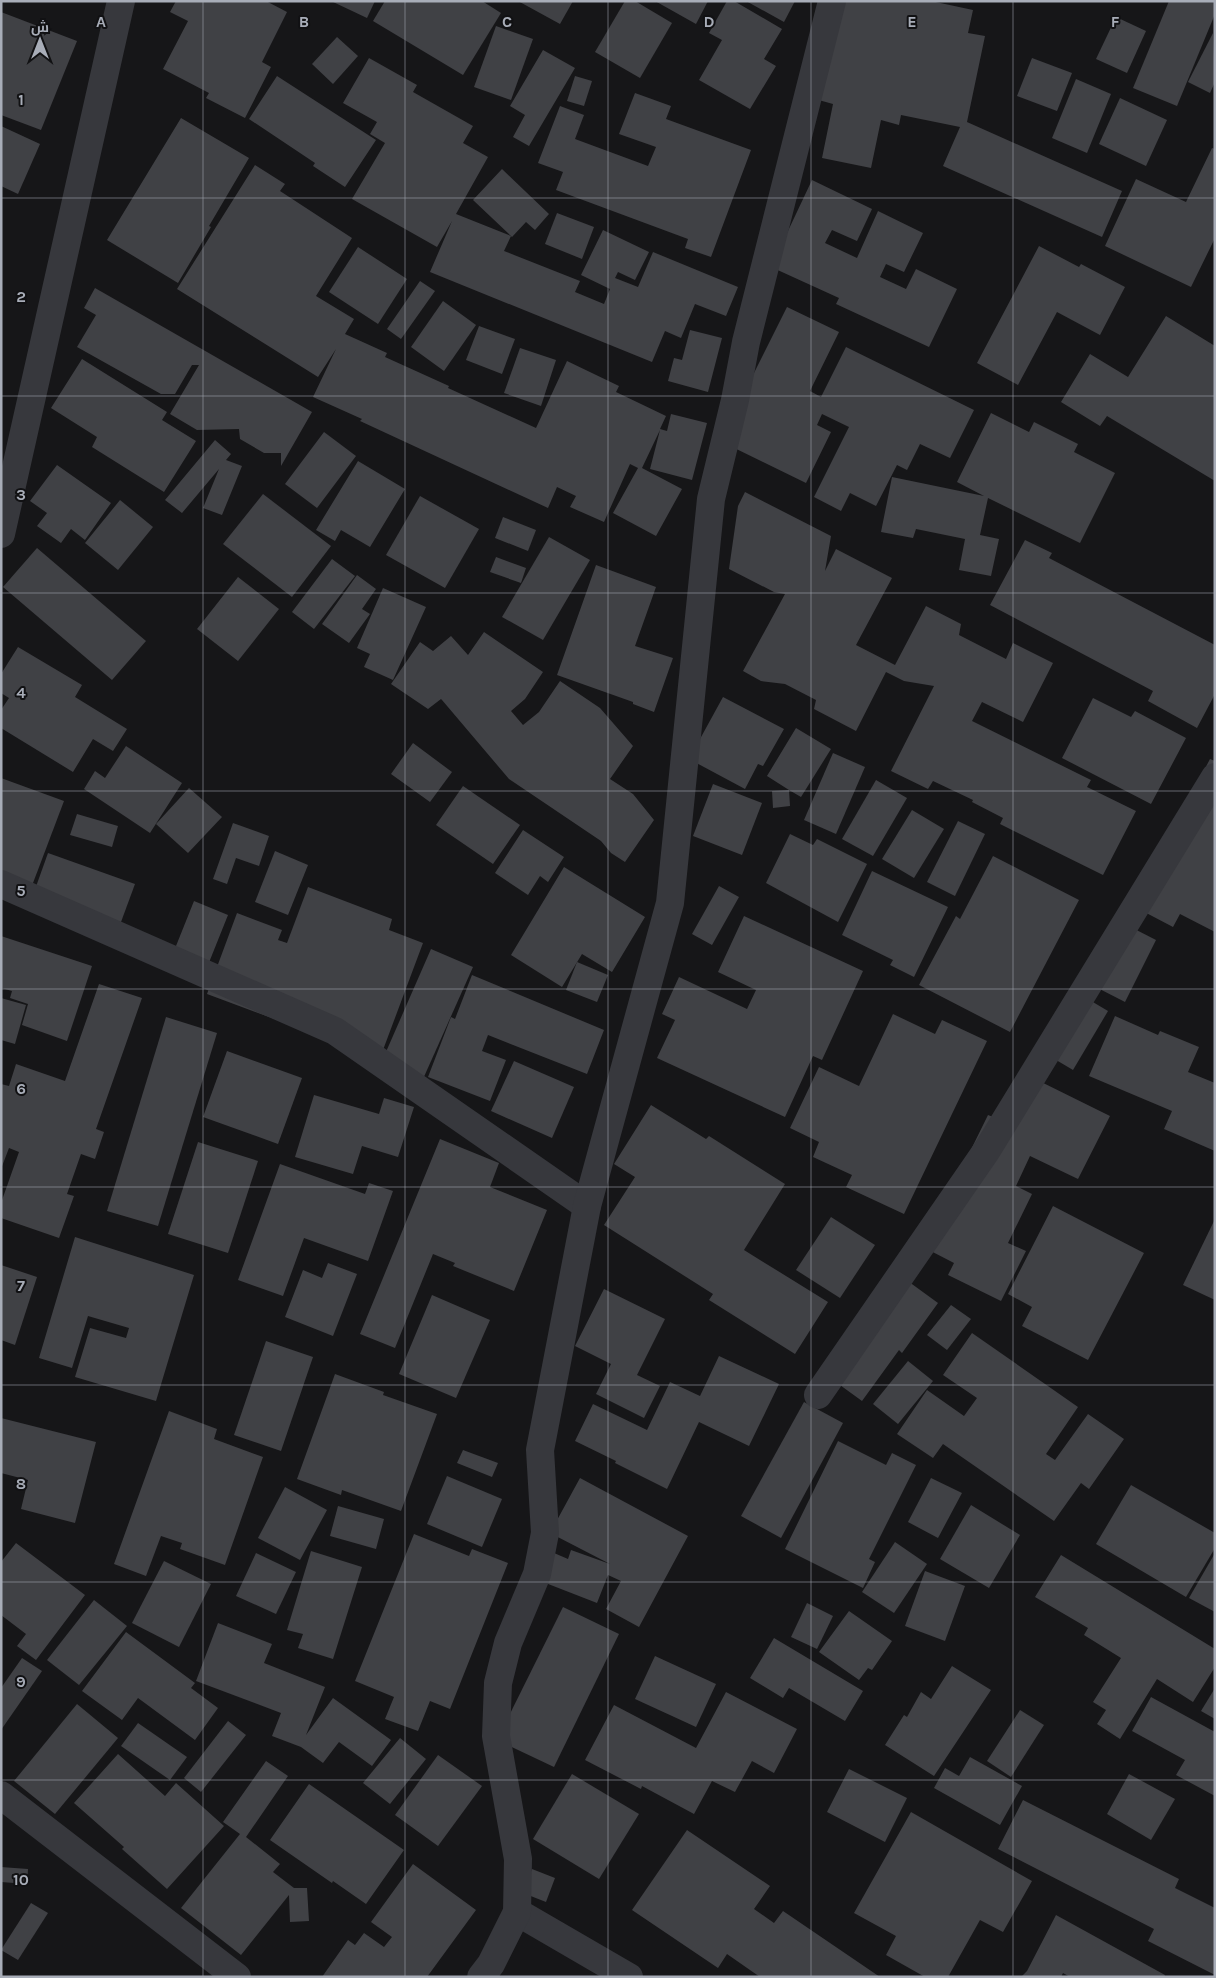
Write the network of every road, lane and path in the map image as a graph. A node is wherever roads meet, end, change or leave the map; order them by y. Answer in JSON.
{"nodes":[{"id":1,"x":121,"y":1,"type":"edge"},
{"id":2,"x":832,"y":1,"type":"edge"},
{"id":3,"x":1,"y":534,"type":"edge"},
{"id":4,"x":1215,"y":777,"type":"edge"},
{"id":5,"x":1,"y":884,"type":"edge"},
{"id":6,"x":586,"y":1206,"type":"junction"},
{"id":7,"x":818,"y":1395,"type":"dead end"},
{"id":8,"x":4,"y":1802,"type":"edge"},
{"id":9,"x":516,"y":1912,"type":"junction"},
{"id":10,"x":237,"y":1977,"type":"edge"},
{"id":11,"x":481,"y":1977,"type":"edge"},
{"id":12,"x":629,"y":1977,"type":"edge"}],
"edges":[{"from":1,"to":3,"type":"street"},
{"from":2,"to":6,"type":"street"},
{"from":4,"to":7,"type":"street"},
{"from":5,"to":6,"type":"street"},
{"from":6,"to":9,"type":"street"},
{"from":8,"to":10,"type":"street"},
{"from":9,"to":11,"type":"street"},
{"from":9,"to":12,"type":"street"}]}
